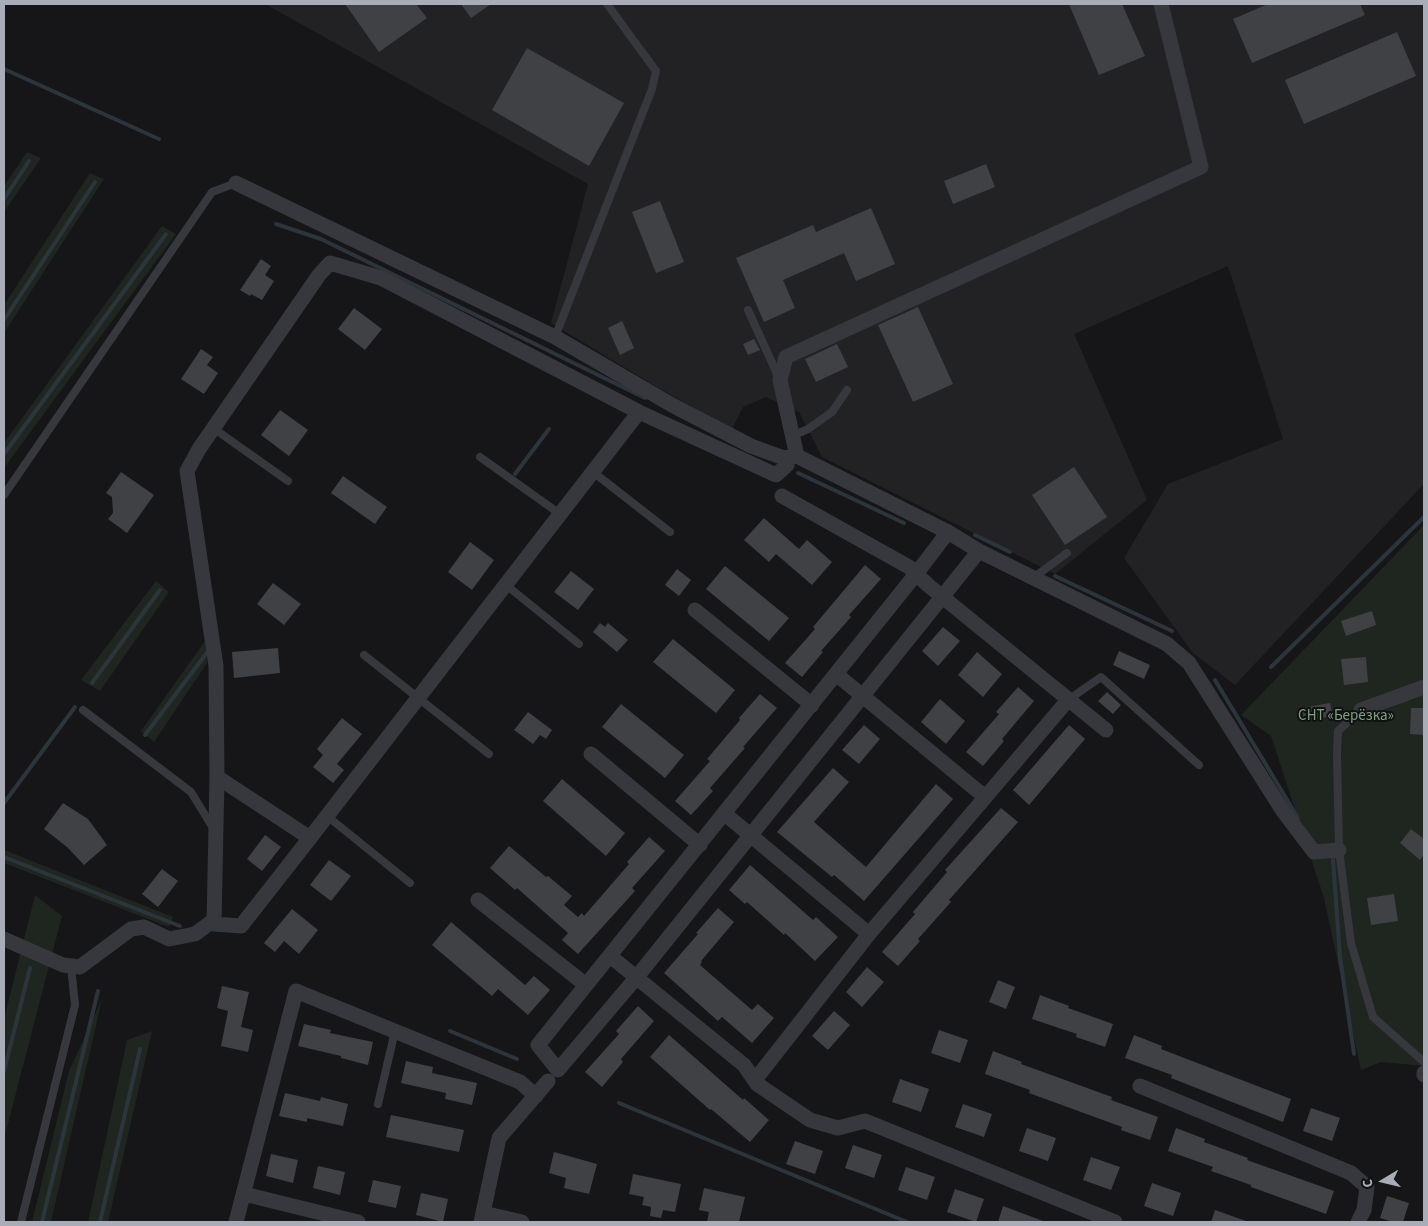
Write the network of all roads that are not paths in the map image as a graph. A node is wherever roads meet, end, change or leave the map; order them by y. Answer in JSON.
{"nodes":[{"id":1,"x":607,"y":4,"type":"edge"},
{"id":2,"x":1162,"y":4,"type":"edge"},
{"id":3,"x":236,"y":184,"type":"joint"},
{"id":4,"x":748,"y":310,"type":"dead end"},
{"id":5,"x":555,"y":337,"type":"junction"},
{"id":6,"x":780,"y":380,"type":"junction"},
{"id":7,"x":846,"y":390,"type":"dead end"},
{"id":8,"x":639,"y":412,"type":"junction"},
{"id":9,"x":213,"y":428,"type":"junction"},
{"id":10,"x":792,"y":436,"type":"junction"},
{"id":11,"x":480,"y":457,"type":"dead end"},
{"id":12,"x":790,"y":457,"type":"junction"},
{"id":13,"x":593,"y":472,"type":"junction"},
{"id":14,"x":288,"y":481,"type":"dead end"},
{"id":15,"x":4,"y":495,"type":"edge"},
{"id":16,"x":782,"y":496,"type":"dead end"},
{"id":17,"x":560,"y":514,"type":"junction"},
{"id":18,"x":670,"y":532,"type":"dead end"},
{"id":19,"x":948,"y":532,"type":"junction"},
{"id":20,"x":979,"y":551,"type":"junction"},
{"id":21,"x":1067,"y":553,"type":"dead end"},
{"id":22,"x":916,"y":574,"type":"junction"},
{"id":23,"x":1033,"y":578,"type":"junction"},
{"id":24,"x":506,"y":585,"type":"junction"},
{"id":25,"x":941,"y":596,"type":"junction"},
{"id":26,"x":695,"y":610,"type":"dead end"},
{"id":27,"x":579,"y":644,"type":"dead end"},
{"id":28,"x":364,"y":655,"type":"dead end"},
{"id":29,"x":836,"y":674,"type":"junction"},
{"id":30,"x":1424,"y":687,"type":"edge"},
{"id":31,"x":862,"y":695,"type":"junction"},
{"id":32,"x":419,"y":698,"type":"junction"},
{"id":33,"x":1068,"y":700,"type":"junction"},
{"id":34,"x":812,"y":705,"type":"junction"},
{"id":35,"x":83,"y":710,"type":"dead end"},
{"id":36,"x":1361,"y":710,"type":"joint"},
{"id":37,"x":1106,"y":730,"type":"dead end"},
{"id":38,"x":489,"y":754,"type":"dead end"},
{"id":39,"x":591,"y":754,"type":"dead end"},
{"id":40,"x":1199,"y":765,"type":"dead end"},
{"id":41,"x":218,"y":778,"type":"junction"},
{"id":42,"x":986,"y":797,"type":"junction"},
{"id":43,"x":724,"y":814,"type":"junction"},
{"id":44,"x":327,"y":816,"type":"junction"},
{"id":45,"x":216,"y":834,"type":"junction"},
{"id":46,"x":750,"y":835,"type":"junction"},
{"id":47,"x":310,"y":838,"type":"junction"},
{"id":48,"x":700,"y":845,"type":"junction"},
{"id":49,"x":1340,"y":850,"type":"junction"},
{"id":50,"x":410,"y":883,"type":"dead end"},
{"id":51,"x":478,"y":900,"type":"dead end"},
{"id":52,"x":214,"y":920,"type":"junction"},
{"id":53,"x":869,"y":934,"type":"junction"},
{"id":54,"x":4,"y":939,"type":"edge"},
{"id":55,"x":610,"y":956,"type":"junction"},
{"id":56,"x":71,"y":966,"type":"junction"},
{"id":57,"x":636,"y":978,"type":"junction"},
{"id":58,"x":586,"y":985,"type":"junction"},
{"id":59,"x":395,"y":1031,"type":"junction"},
{"id":60,"x":1424,"y":1062,"type":"edge"},
{"id":61,"x":548,"y":1080,"type":"dead end"},
{"id":62,"x":754,"y":1080,"type":"junction"},
{"id":63,"x":1140,"y":1086,"type":"dead end"},
{"id":64,"x":536,"y":1096,"type":"junction"},
{"id":65,"x":378,"y":1104,"type":"dead end"},
{"id":66,"x":244,"y":1194,"type":"junction"},
{"id":67,"x":482,"y":1218,"type":"edge"},
{"id":68,"x":349,"y":1221,"type":"edge"},
{"id":69,"x":21,"y":1222,"type":"edge"},
{"id":70,"x":236,"y":1222,"type":"edge"},
{"id":71,"x":522,"y":1222,"type":"edge"},
{"id":72,"x":1114,"y":1222,"type":"edge"},
{"id":73,"x":1358,"y":1222,"type":"edge"}],
"edges":[{"from":1,"to":5,"type":"lane"},
{"from":2,"to":6,"type":"street"},
{"from":3,"to":5,"type":"street"},
{"from":3,"to":15,"type":"lane"},
{"from":4,"to":6,"type":"lane"},
{"from":5,"to":12,"type":"street"},
{"from":6,"to":10,"type":"street"},
{"from":7,"to":10,"type":"lane"},
{"from":8,"to":9,"type":"street"},
{"from":8,"to":12,"type":"street"},
{"from":8,"to":13,"type":"street"},
{"from":9,"to":14,"type":"lane"},
{"from":9,"to":41,"type":"street"},
{"from":10,"to":12,"type":"street"},
{"from":11,"to":17,"type":"lane"},
{"from":12,"to":19,"type":"street"},
{"from":13,"to":17,"type":"street"},
{"from":13,"to":18,"type":"lane"},
{"from":16,"to":22,"type":"street"},
{"from":17,"to":24,"type":"street"},
{"from":19,"to":20,"type":"street"},
{"from":19,"to":22,"type":"street"},
{"from":20,"to":23,"type":"street"},
{"from":20,"to":25,"type":"street"},
{"from":21,"to":23,"type":"lane"},
{"from":22,"to":25,"type":"street"},
{"from":22,"to":29,"type":"street"},
{"from":23,"to":49,"type":"street"},
{"from":24,"to":27,"type":"lane"},
{"from":24,"to":32,"type":"street"},
{"from":25,"to":31,"type":"street"},
{"from":25,"to":33,"type":"street"},
{"from":26,"to":34,"type":"street"},
{"from":28,"to":32,"type":"lane"},
{"from":29,"to":31,"type":"street"},
{"from":29,"to":34,"type":"street"},
{"from":30,"to":36,"type":"street"},
{"from":31,"to":42,"type":"street"},
{"from":31,"to":46,"type":"street"},
{"from":32,"to":38,"type":"lane"},
{"from":32,"to":44,"type":"street"},
{"from":33,"to":37,"type":"street"},
{"from":33,"to":40,"type":"lane"},
{"from":33,"to":42,"type":"street"},
{"from":34,"to":43,"type":"street"},
{"from":35,"to":45,"type":"lane"},
{"from":36,"to":49,"type":"lane"},
{"from":39,"to":48,"type":"street"},
{"from":41,"to":45,"type":"street"},
{"from":41,"to":47,"type":"street"},
{"from":42,"to":53,"type":"street"},
{"from":43,"to":46,"type":"street"},
{"from":43,"to":48,"type":"street"},
{"from":44,"to":47,"type":"street"},
{"from":44,"to":50,"type":"lane"},
{"from":45,"to":52,"type":"street"},
{"from":46,"to":53,"type":"street"},
{"from":46,"to":57,"type":"street"},
{"from":47,"to":52,"type":"street"},
{"from":48,"to":55,"type":"street"},
{"from":49,"to":60,"type":"lane"},
{"from":51,"to":58,"type":"street"},
{"from":52,"to":56,"type":"street"},
{"from":53,"to":62,"type":"street"},
{"from":54,"to":56,"type":"street"},
{"from":55,"to":57,"type":"street"},
{"from":55,"to":58,"type":"street"},
{"from":56,"to":69,"type":"lane"},
{"from":57,"to":58,"type":"street"},
{"from":57,"to":62,"type":"street"},
{"from":59,"to":64,"type":"street"},
{"from":59,"to":65,"type":"lane"},
{"from":59,"to":66,"type":"street"},
{"from":61,"to":64,"type":"street"},
{"from":62,"to":72,"type":"street"},
{"from":63,"to":73,"type":"street"},
{"from":64,"to":67,"type":"street"},
{"from":66,"to":68,"type":"street"},
{"from":66,"to":70,"type":"street"},
{"from":67,"to":71,"type":"street"}]}
